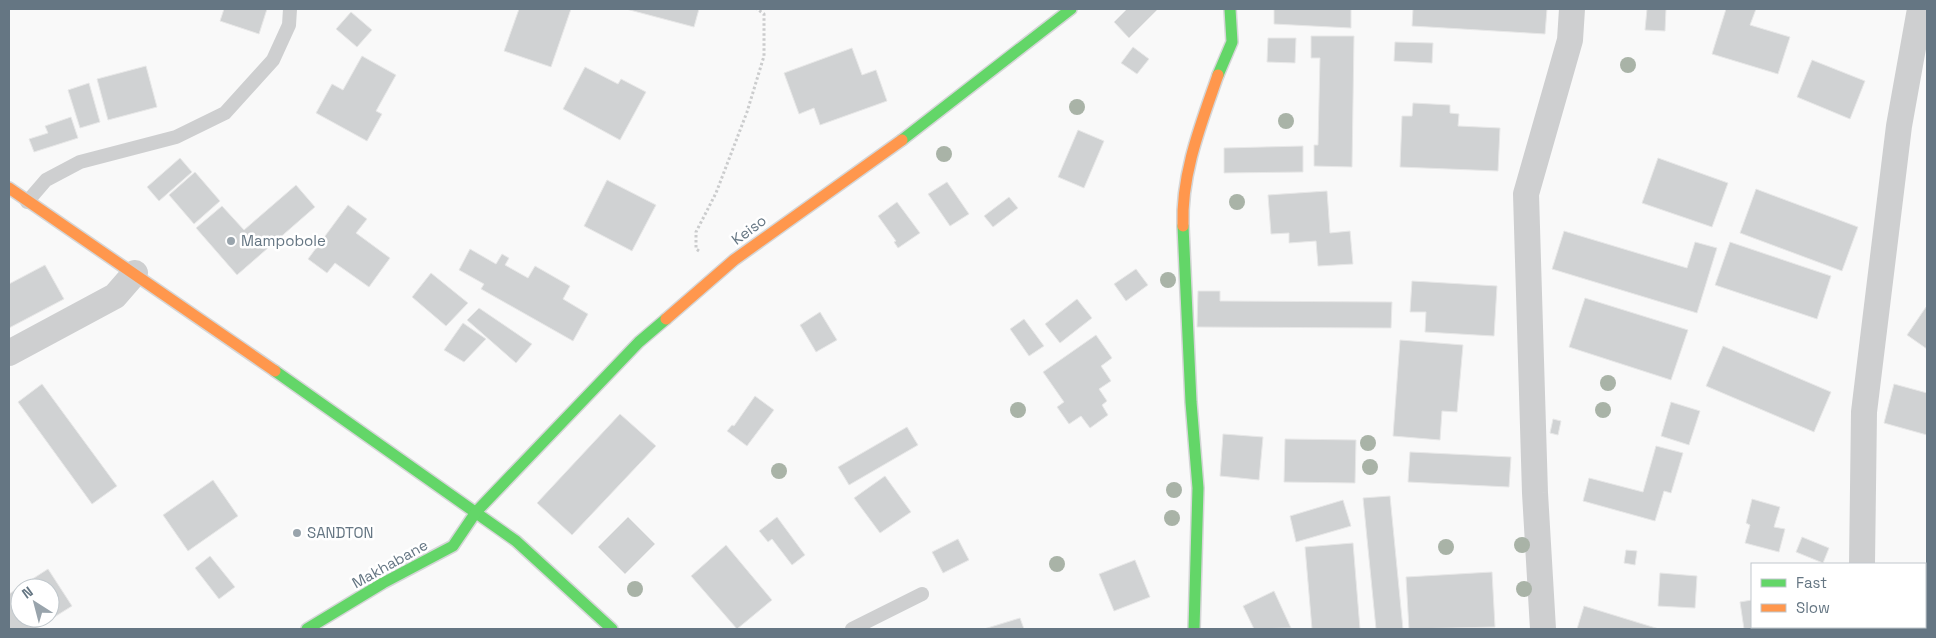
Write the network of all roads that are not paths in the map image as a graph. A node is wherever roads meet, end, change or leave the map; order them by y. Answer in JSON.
{"nodes":[{"id":1,"x":290,"y":9,"type":"edge"},
{"id":2,"x":1070,"y":9,"type":"edge"},
{"id":3,"x":1230,"y":9,"type":"edge"},
{"id":4,"x":1572,"y":9,"type":"edge"},
{"id":5,"x":1920,"y":9,"type":"edge"},
{"id":6,"x":9,"y":188,"type":"edge"},
{"id":7,"x":27,"y":202,"type":"junction"},
{"id":8,"x":135,"y":273,"type":"junction"},
{"id":9,"x":9,"y":353,"type":"edge"},
{"id":10,"x":476,"y":512,"type":"junction"},
{"id":11,"x":1862,"y":563,"type":"edge"},
{"id":12,"x":922,"y":594,"type":"dead end"},
{"id":13,"x":307,"y":629,"type":"edge"},
{"id":14,"x":612,"y":629,"type":"edge"},
{"id":15,"x":852,"y":629,"type":"edge"},
{"id":16,"x":1194,"y":629,"type":"edge"},
{"id":17,"x":1543,"y":629,"type":"edge"}],
"edges":[{"from":1,"to":7,"type":"lane"},
{"from":2,"to":10,"type":"street","name":"Keiso"},
{"from":3,"to":16,"type":"street"},
{"from":4,"to":17,"type":"street"},
{"from":5,"to":11,"type":"street"},
{"from":6,"to":7,"type":"street"},
{"from":7,"to":8,"type":"street"},
{"from":8,"to":9,"type":"street"},
{"from":8,"to":10,"type":"street"},
{"from":10,"to":13,"type":"street","name":"Makhabane"},
{"from":10,"to":14,"type":"street"},
{"from":12,"to":15,"type":"lane"}]}
